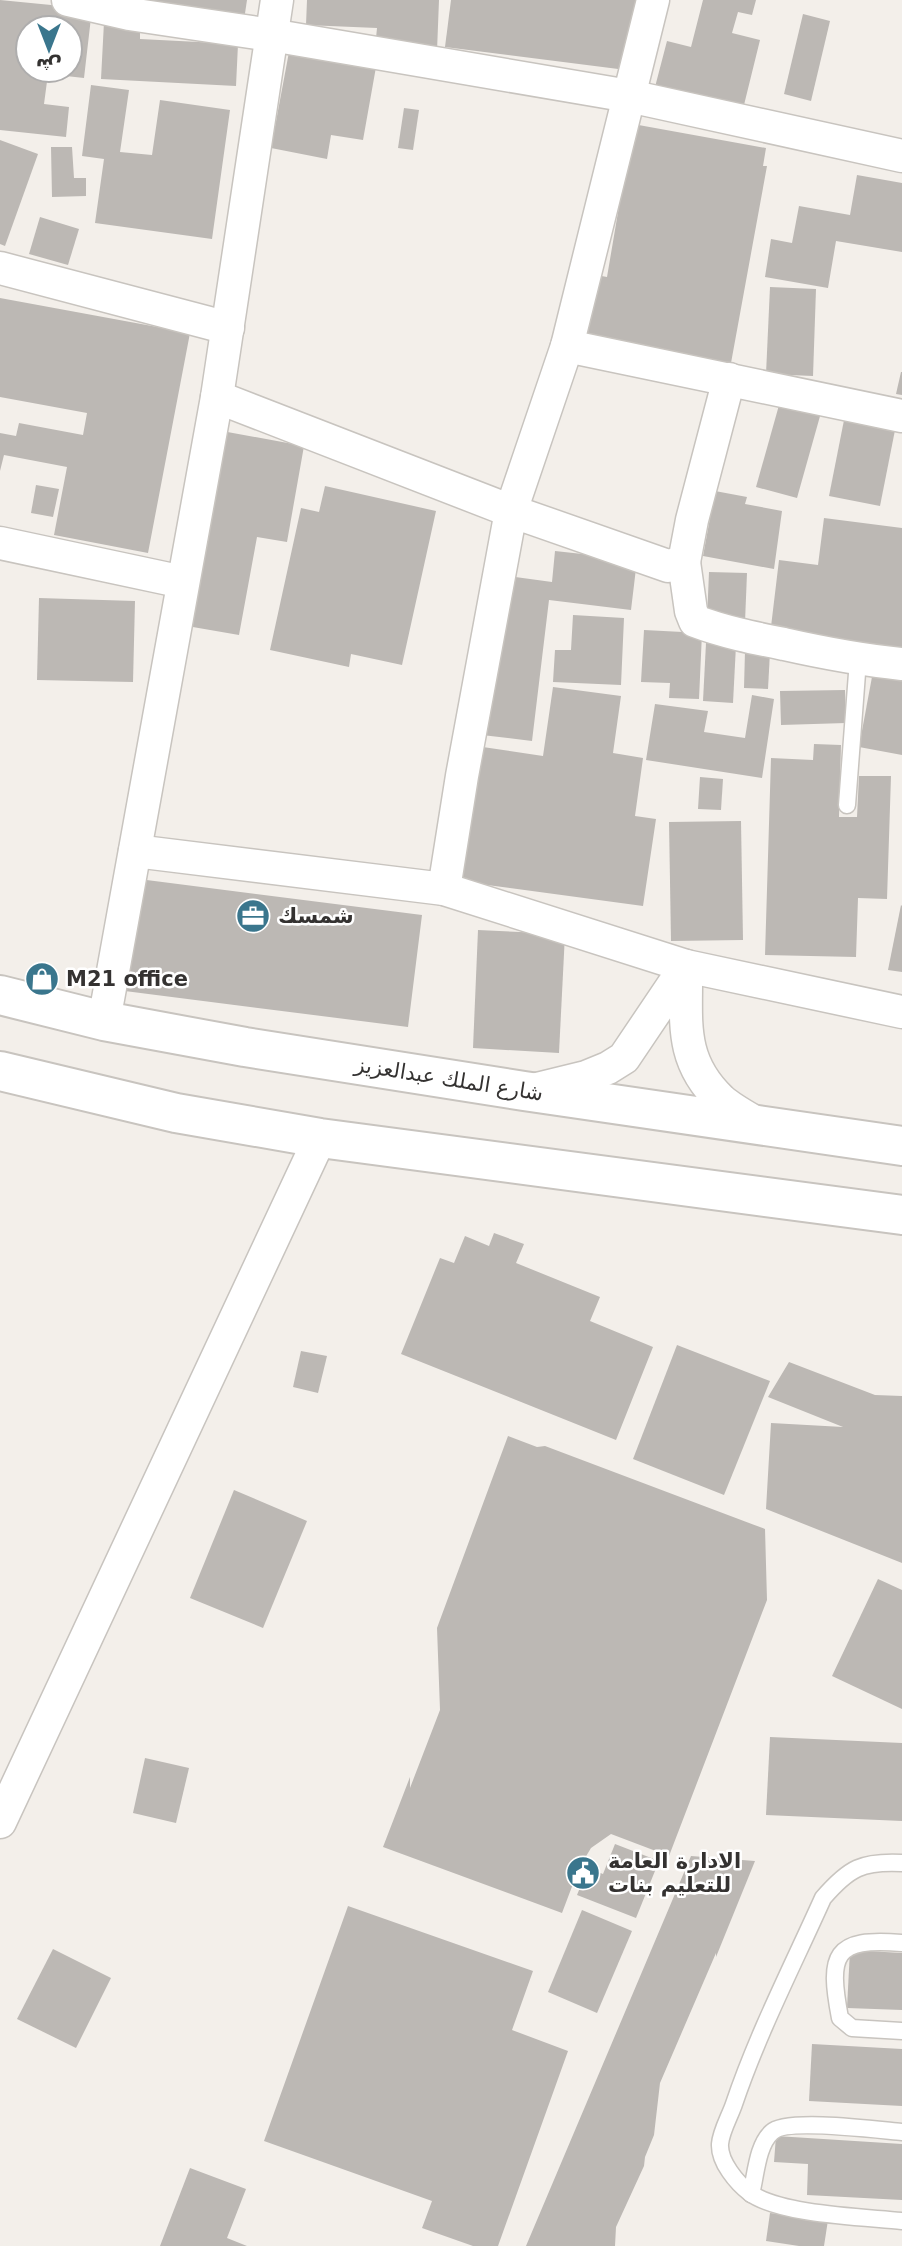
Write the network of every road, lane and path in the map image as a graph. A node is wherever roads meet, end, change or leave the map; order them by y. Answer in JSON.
{"nodes":[{"id":1,"x":68,"y":0,"type":"edge"},
{"id":2,"x":277,"y":0,"type":"edge"},
{"id":3,"x":653,"y":0,"type":"edge"},
{"id":4,"x":271,"y":35,"type":"junction"},
{"id":5,"x":629,"y":96,"type":"junction"},
{"id":6,"x":902,"y":156,"type":"edge"},
{"id":7,"x":0,"y":268,"type":"edge"},
{"id":8,"x":229,"y":328,"type":"junction"},
{"id":9,"x":567,"y":346,"type":"junction"},
{"id":10,"x":729,"y":379,"type":"junction"},
{"id":11,"x":217,"y":397,"type":"junction"},
{"id":12,"x":902,"y":416,"type":"edge"},
{"id":13,"x":511,"y":511,"type":"junction"},
{"id":14,"x":0,"y":543,"type":"edge"},
{"id":15,"x":684,"y":562,"type":"junction"},
{"id":16,"x":183,"y":582,"type":"junction"},
{"id":17,"x":858,"y":660,"type":"junction"},
{"id":18,"x":902,"y":664,"type":"edge"},
{"id":19,"x":847,"y":805,"type":"dead end"},
{"id":20,"x":135,"y":850,"type":"junction"},
{"id":21,"x":444,"y":889,"type":"junction"},
{"id":22,"x":686,"y":966,"type":"junction"},
{"id":23,"x":0,"y":995,"type":"edge"},
{"id":24,"x":902,"y":1013,"type":"edge"},
{"id":25,"x":104,"y":1021,"type":"junction"},
{"id":26,"x":0,"y":1072,"type":"edge"},
{"id":27,"x":524,"y":1091,"type":"junction"},
{"id":28,"x":759,"y":1125,"type":"junction"},
{"id":29,"x":320,"y":1138,"type":"junction"},
{"id":30,"x":902,"y":1146,"type":"edge"},
{"id":31,"x":902,"y":1215,"type":"edge"},
{"id":32,"x":0,"y":1822,"type":"edge"},
{"id":33,"x":902,"y":1863,"type":"edge"},
{"id":34,"x":902,"y":1943,"type":"edge"},
{"id":35,"x":902,"y":2031,"type":"edge"},
{"id":36,"x":902,"y":2132,"type":"edge"},
{"id":37,"x":751,"y":2194,"type":"junction"},
{"id":38,"x":902,"y":2221,"type":"edge"}],
"edges":[{"from":1,"to":4,"type":"street"},
{"from":2,"to":4,"type":"street"},
{"from":3,"to":5,"type":"street"},
{"from":4,"to":5,"type":"street"},
{"from":4,"to":8,"type":"street"},
{"from":5,"to":6,"type":"street"},
{"from":5,"to":9,"type":"street"},
{"from":7,"to":8,"type":"street"},
{"from":8,"to":11,"type":"street"},
{"from":9,"to":10,"type":"street"},
{"from":9,"to":13,"type":"street"},
{"from":10,"to":12,"type":"street"},
{"from":10,"to":15,"type":"street"},
{"from":11,"to":13,"type":"street"},
{"from":11,"to":16,"type":"street"},
{"from":13,"to":15,"type":"street"},
{"from":13,"to":21,"type":"street"},
{"from":14,"to":16,"type":"street"},
{"from":15,"to":17,"type":"street"},
{"from":16,"to":20,"type":"street"},
{"from":17,"to":18,"type":"street"},
{"from":17,"to":19,"type":"lane"},
{"from":20,"to":21,"type":"street"},
{"from":20,"to":25,"type":"street"},
{"from":21,"to":22,"type":"street"},
{"from":22,"to":24,"type":"street"},
{"from":22,"to":27,"type":"street"},
{"from":22,"to":28,"type":"street"},
{"from":23,"to":25,"type":"street","name":"شارع الملك عبدالعزيز"},
{"from":25,"to":27,"type":"street","name":"شارع الملك عبدالعزيز"},
{"from":26,"to":29,"type":"street"},
{"from":27,"to":28,"type":"street","name":"شارع الملك عبدالعزيز"},
{"from":28,"to":30,"type":"street","name":"شارع الملك عبدالعزيز"},
{"from":29,"to":31,"type":"street"},
{"from":29,"to":32,"type":"street"},
{"from":33,"to":37,"type":"lane"},
{"from":34,"to":35,"type":"lane"},
{"from":36,"to":37,"type":"lane"},
{"from":37,"to":38,"type":"lane"}]}
